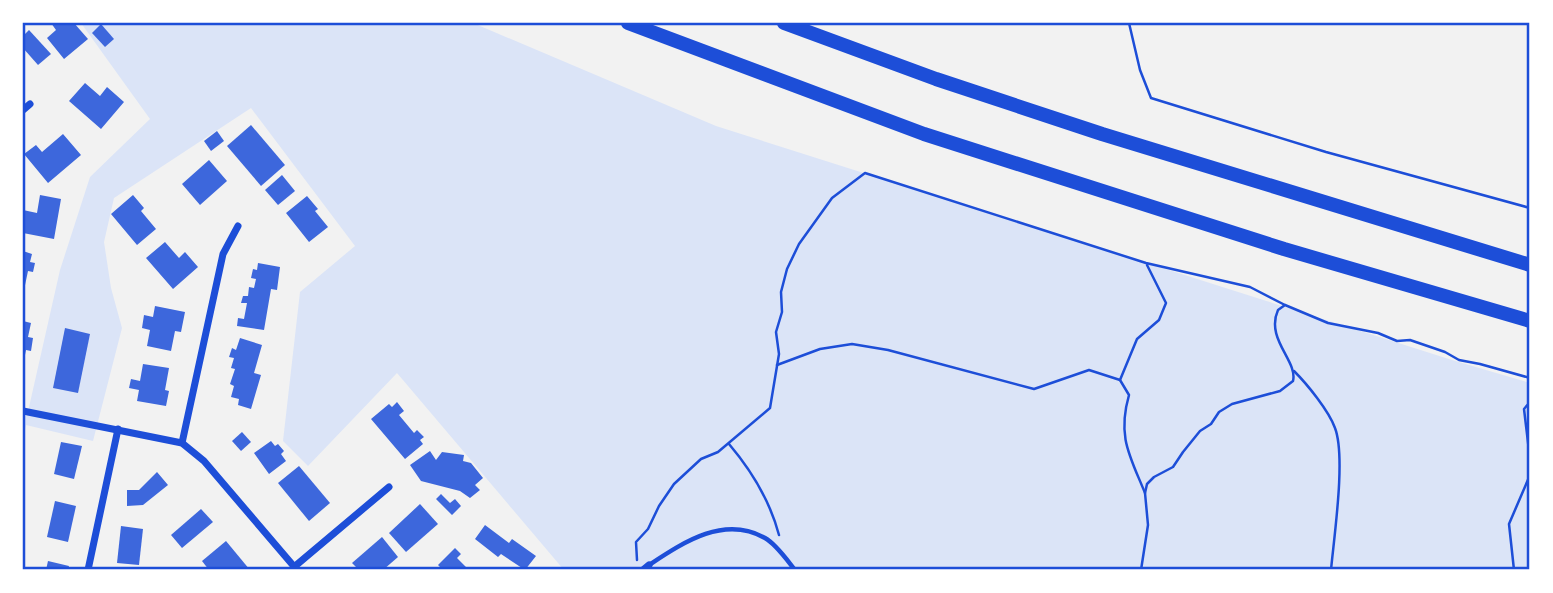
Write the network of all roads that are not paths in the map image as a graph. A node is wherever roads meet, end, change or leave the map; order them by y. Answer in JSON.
{"nodes":[{"id":1,"x":628,"y":23,"type":"edge"},
{"id":2,"x":784,"y":23,"type":"edge"},
{"id":3,"x":30,"y":104,"type":"dead end"},
{"id":4,"x":23,"y":110,"type":"edge"},
{"id":5,"x":238,"y":226,"type":"dead end"},
{"id":6,"x":1530,"y":265,"type":"edge"},
{"id":7,"x":1530,"y":321,"type":"edge"},
{"id":8,"x":23,"y":411,"type":"edge"},
{"id":9,"x":118,"y":429,"type":"junction"},
{"id":10,"x":182,"y":443,"type":"junction"},
{"id":11,"x":389,"y":486,"type":"dead end"},
{"id":12,"x":643,"y":567,"type":"edge"},
{"id":13,"x":295,"y":568,"type":"edge"},
{"id":14,"x":88,"y":570,"type":"edge"},
{"id":15,"x":794,"y":570,"type":"edge"}],
"edges":[{"from":1,"to":7,"type":"highway"},
{"from":2,"to":6,"type":"highway"},
{"from":3,"to":4,"type":"street"},
{"from":5,"to":10,"type":"street"},
{"from":8,"to":9,"type":"street"},
{"from":9,"to":10,"type":"street"},
{"from":9,"to":14,"type":"street"},
{"from":10,"to":13,"type":"street"},
{"from":11,"to":13,"type":"street"},
{"from":12,"to":15,"type":"lane"}]}
